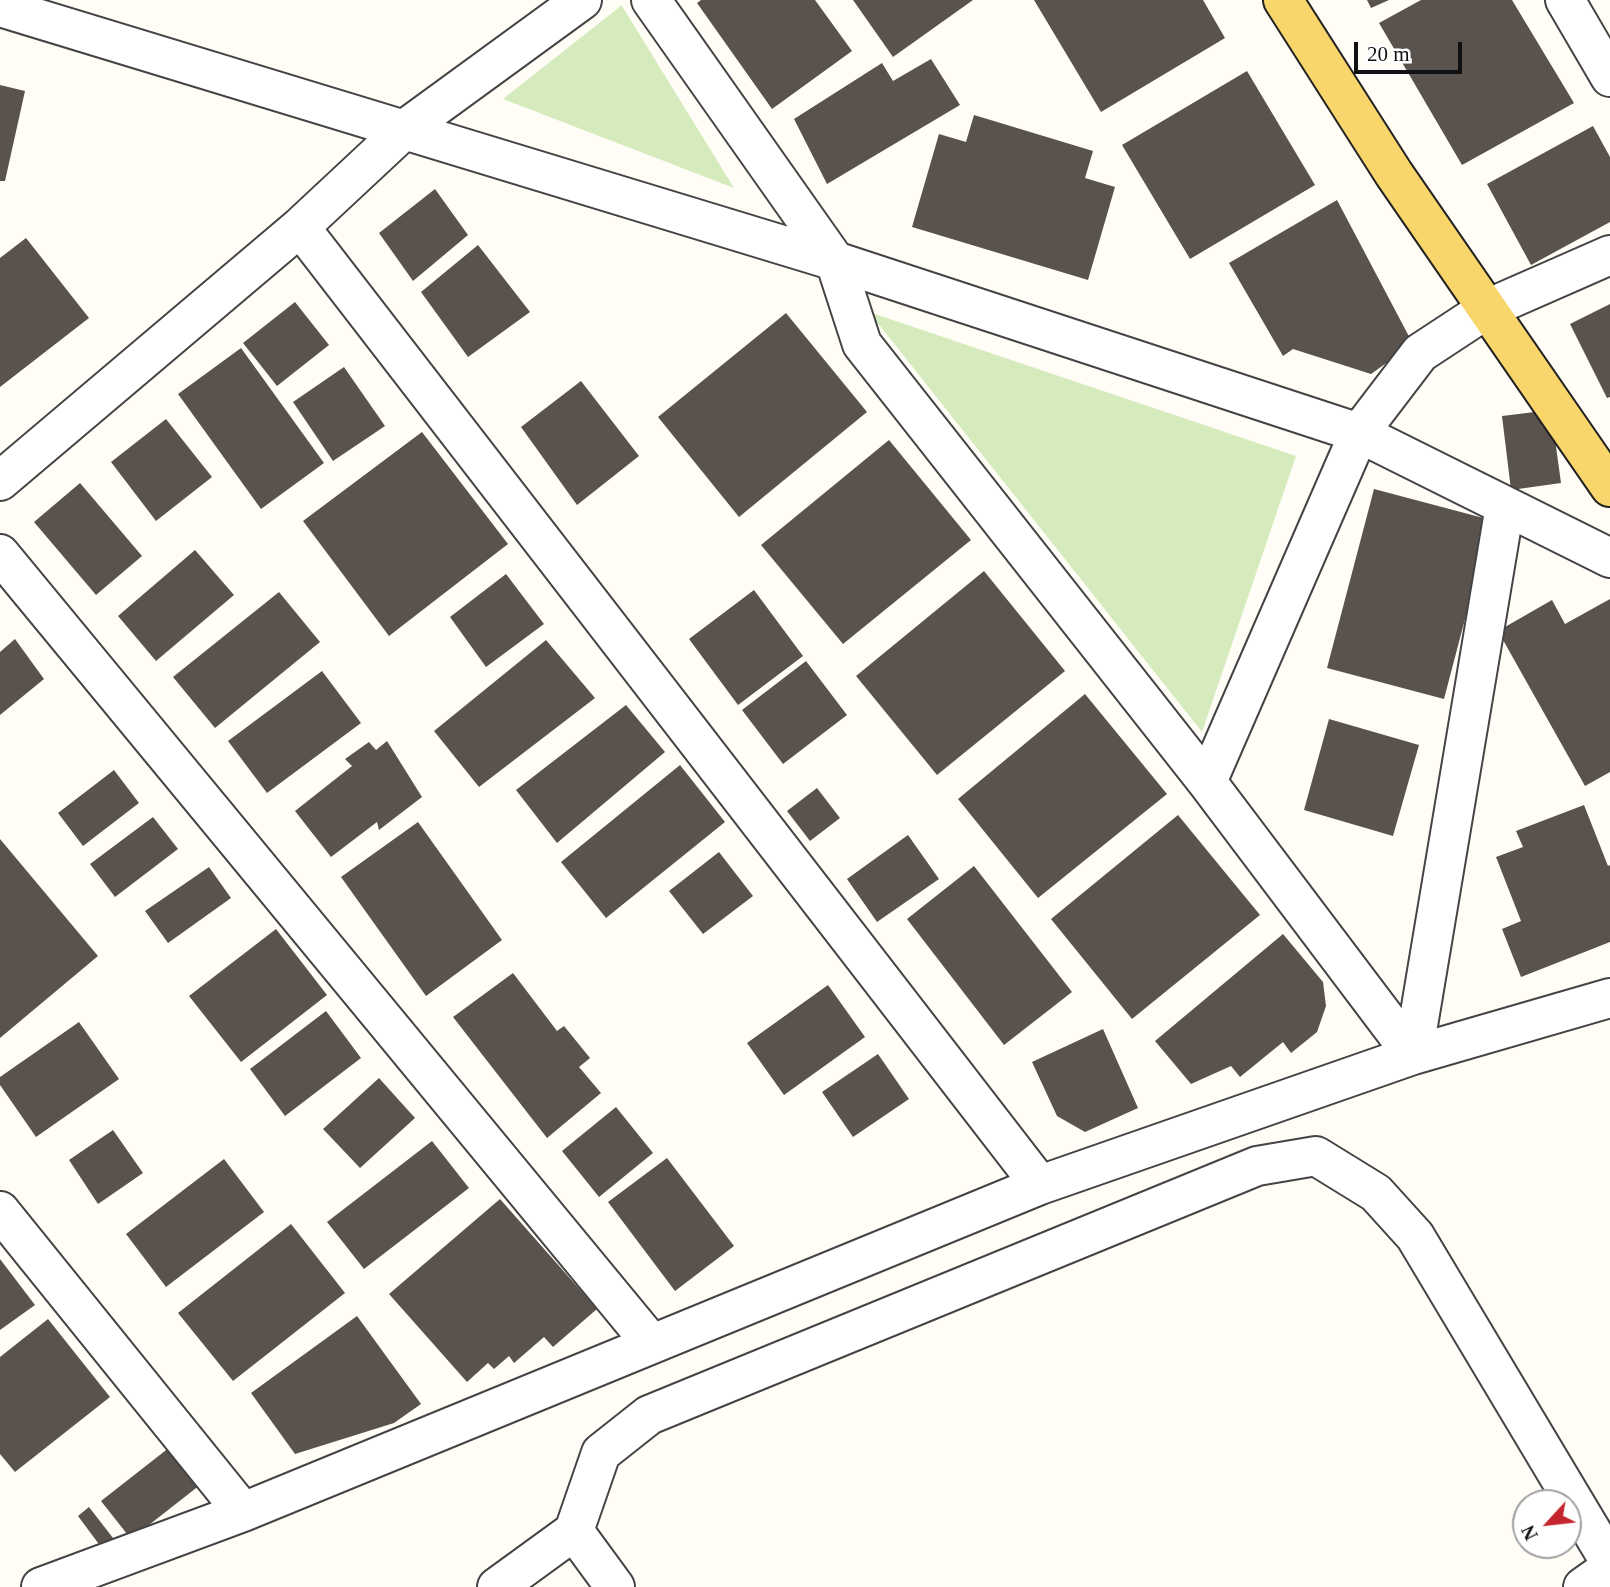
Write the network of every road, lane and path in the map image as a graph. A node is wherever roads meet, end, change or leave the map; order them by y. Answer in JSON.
{"nodes":[{"id":1,"x":582,"y":0,"type":"edge"},
{"id":2,"x":651,"y":0,"type":"edge"},
{"id":3,"x":1283,"y":0,"type":"edge"},
{"id":4,"x":1565,"y":0,"type":"edge"},
{"id":5,"x":0,"y":7,"type":"edge"},
{"id":6,"x":1610,"y":77,"type":"edge"},
{"id":7,"x":405,"y":129,"type":"junction"},
{"id":8,"x":300,"y":227,"type":"junction"},
{"id":9,"x":1610,"y":255,"type":"edge"},
{"id":10,"x":835,"y":261,"type":"junction"},
{"id":11,"x":1487,"y":309,"type":"junction"},
{"id":12,"x":1359,"y":433,"type":"junction"},
{"id":13,"x":0,"y":481,"type":"edge"},
{"id":14,"x":1610,"y":487,"type":"edge"},
{"id":15,"x":1505,"y":506,"type":"junction"},
{"id":16,"x":0,"y":554,"type":"edge"},
{"id":17,"x":1610,"y":558,"type":"edge"},
{"id":18,"x":1207,"y":782,"type":"junction"},
{"id":19,"x":1610,"y":998,"type":"edge"},
{"id":20,"x":1413,"y":1055,"type":"junction"},
{"id":21,"x":1040,"y":1185,"type":"junction"},
{"id":22,"x":0,"y":1211,"type":"edge"},
{"id":23,"x":651,"y":1343,"type":"junction"},
{"id":24,"x":243,"y":1512,"type":"junction"},
{"id":25,"x":574,"y":1531,"type":"junction"},
{"id":26,"x":1610,"y":1562,"type":"edge"},
{"id":27,"x":1610,"y":1568,"type":"edge"},
{"id":28,"x":41,"y":1587,"type":"edge"},
{"id":29,"x":497,"y":1587,"type":"edge"},
{"id":30,"x":615,"y":1587,"type":"edge"},
{"id":31,"x":1583,"y":1587,"type":"edge"}],
"edges":[{"from":1,"to":7,"type":"street"},
{"from":2,"to":10,"type":"street"},
{"from":3,"to":11,"type":"main road"},
{"from":4,"to":6,"type":"street"},
{"from":5,"to":7,"type":"street"},
{"from":7,"to":8,"type":"street"},
{"from":7,"to":10,"type":"street"},
{"from":8,"to":13,"type":"street"},
{"from":8,"to":21,"type":"street"},
{"from":9,"to":11,"type":"street"},
{"from":10,"to":12,"type":"street"},
{"from":10,"to":18,"type":"street"},
{"from":11,"to":12,"type":"street"},
{"from":11,"to":14,"type":"main road"},
{"from":12,"to":15,"type":"street"},
{"from":12,"to":18,"type":"street"},
{"from":15,"to":17,"type":"street"},
{"from":15,"to":20,"type":"street"},
{"from":16,"to":23,"type":"street"},
{"from":18,"to":20,"type":"street"},
{"from":19,"to":20,"type":"street"},
{"from":20,"to":21,"type":"street"},
{"from":21,"to":23,"type":"street"},
{"from":22,"to":24,"type":"street"},
{"from":23,"to":24,"type":"street"},
{"from":24,"to":28,"type":"street"},
{"from":25,"to":26,"type":"street"},
{"from":25,"to":29,"type":"street"},
{"from":25,"to":30,"type":"street"},
{"from":27,"to":31,"type":"street"}]}
